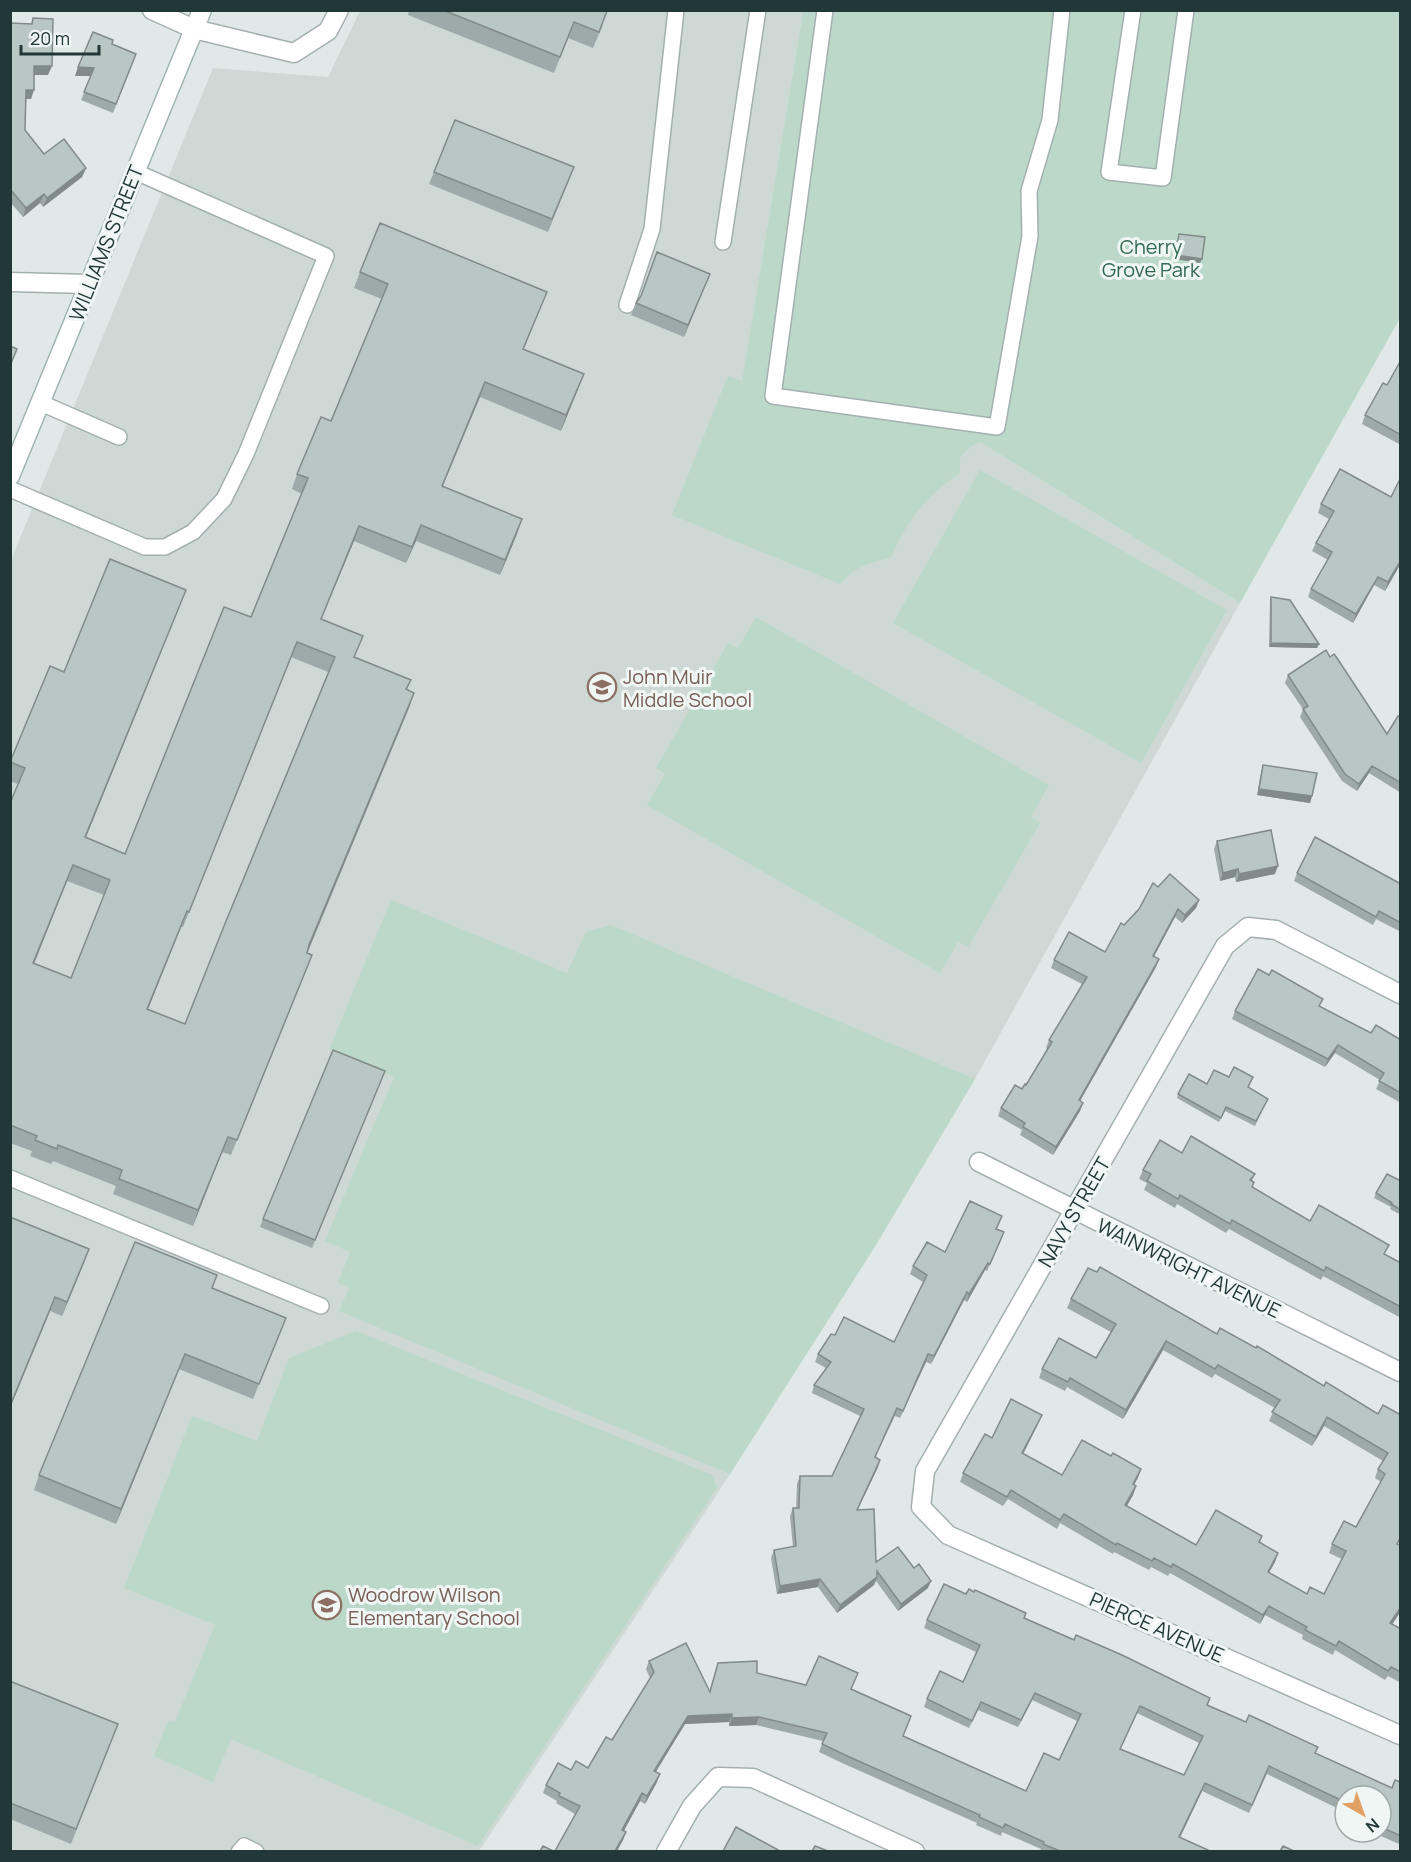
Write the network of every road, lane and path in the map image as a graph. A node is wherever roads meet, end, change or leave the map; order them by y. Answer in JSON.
{"nodes":[{"id":1,"x":152,"y":10,"type":"edge"},
{"id":2,"x":202,"y":10,"type":"edge"},
{"id":3,"x":339,"y":10,"type":"edge"},
{"id":4,"x":676,"y":10,"type":"edge"},
{"id":5,"x":758,"y":10,"type":"edge"},
{"id":6,"x":825,"y":10,"type":"edge"},
{"id":7,"x":1062,"y":10,"type":"edge"},
{"id":8,"x":1133,"y":10,"type":"edge"},
{"id":9,"x":1186,"y":10,"type":"edge"},
{"id":10,"x":194,"y":29,"type":"junction"},
{"id":11,"x":136,"y":172,"type":"junction"},
{"id":12,"x":723,"y":242,"type":"dead end"},
{"id":13,"x":10,"y":282,"type":"edge"},
{"id":14,"x":89,"y":284,"type":"junction"},
{"id":15,"x":627,"y":305,"type":"dead end"},
{"id":16,"x":41,"y":403,"type":"junction"},
{"id":17,"x":119,"y":437,"type":"dead end"},
{"id":18,"x":10,"y":476,"type":"edge"},
{"id":19,"x":10,"y":489,"type":"edge"},
{"id":20,"x":1401,"y":994,"type":"edge"},
{"id":21,"x":979,"y":1162,"type":"dead end"},
{"id":22,"x":10,"y":1178,"type":"edge"},
{"id":23,"x":1074,"y":1211,"type":"junction"},
{"id":24,"x":321,"y":1306,"type":"dead end"},
{"id":25,"x":1401,"y":1372,"type":"edge"},
{"id":26,"x":921,"y":1507,"type":"joint"},
{"id":27,"x":1401,"y":1735,"type":"edge"},
{"id":28,"x":239,"y":1851,"type":"edge"},
{"id":29,"x":256,"y":1851,"type":"edge"},
{"id":30,"x":666,"y":1851,"type":"edge"},
{"id":31,"x":915,"y":1851,"type":"edge"}],
"edges":[{"from":1,"to":10,"type":"street"},
{"from":2,"to":10,"type":"street","name":"WILLIAMS STREET"},
{"from":3,"to":10,"type":"street"},
{"from":4,"to":15,"type":"lane"},
{"from":5,"to":12,"type":"lane"},
{"from":6,"to":7,"type":"lane"},
{"from":8,"to":9,"type":"lane"},
{"from":10,"to":11,"type":"street","name":"WILLIAMS STREET"},
{"from":11,"to":14,"type":"street","name":"WILLIAMS STREET"},
{"from":11,"to":19,"type":"lane"},
{"from":13,"to":14,"type":"street"},
{"from":14,"to":16,"type":"street","name":"WILLIAMS STREET"},
{"from":16,"to":17,"type":"lane"},
{"from":16,"to":18,"type":"street","name":"WILLIAMS STREET"},
{"from":20,"to":23,"type":"street","name":"NAVY STREET"},
{"from":21,"to":23,"type":"street","name":"WAINWRIGHT AVENUE"},
{"from":22,"to":24,"type":"lane"},
{"from":23,"to":25,"type":"street","name":"WAINWRIGHT AVENUE"},
{"from":23,"to":26,"type":"street","name":"NAVY STREET"},
{"from":26,"to":27,"type":"street","name":"PIERCE AVENUE"},
{"from":28,"to":29,"type":"lane"},
{"from":30,"to":31,"type":"street"}]}
